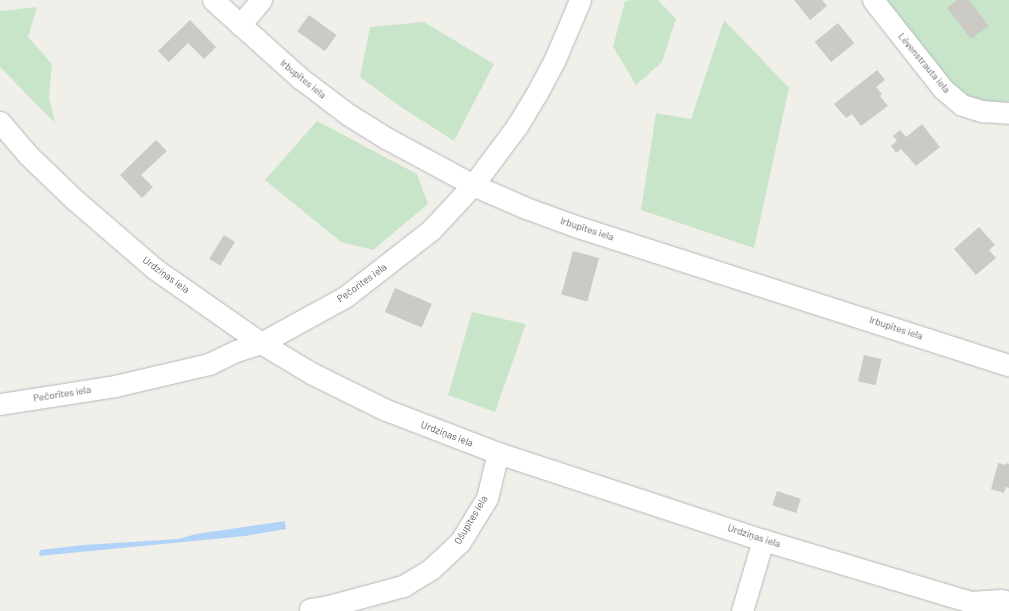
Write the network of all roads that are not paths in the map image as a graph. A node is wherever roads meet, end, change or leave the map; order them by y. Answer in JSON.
{"nodes":[{"id":1,"x":213,"y":0,"type":"edge"},
{"id":2,"x":261,"y":0,"type":"edge"},
{"id":3,"x":580,"y":0,"type":"edge"},
{"id":4,"x":873,"y":0,"type":"edge"},
{"id":5,"x":240,"y":25,"type":"junction"},
{"id":6,"x":1009,"y":113,"type":"edge"},
{"id":7,"x":0,"y":122,"type":"edge"},
{"id":8,"x":473,"y":185,"type":"junction"},
{"id":9,"x":261,"y":342,"type":"junction"},
{"id":10,"x":1009,"y":365,"type":"edge"},
{"id":11,"x":0,"y":404,"type":"edge"},
{"id":12,"x":498,"y":453,"type":"junction"},
{"id":13,"x":763,"y":540,"type":"junction"},
{"id":14,"x":1009,"y":602,"type":"edge"},
{"id":15,"x":978,"y":607,"type":"edge"},
{"id":16,"x":323,"y":609,"type":"edge"},
{"id":17,"x":742,"y":611,"type":"edge"}],
"edges":[{"from":1,"to":5,"type":"street","name":"Irbupītes iela"},
{"from":2,"to":5,"type":"street"},
{"from":3,"to":8,"type":"street","name":"Pečorītes iela"},
{"from":4,"to":6,"type":"street","name":"Lēvenstrauta iela"},
{"from":5,"to":8,"type":"street","name":"Irbupītes iela"},
{"from":7,"to":9,"type":"street","name":"Urdziņas iela"},
{"from":8,"to":9,"type":"street","name":"Pečorītes iela"},
{"from":8,"to":10,"type":"street","name":"Irbupītes iela"},
{"from":9,"to":11,"type":"street","name":"Pečorītes iela"},
{"from":9,"to":12,"type":"street","name":"Urdziņas iela"},
{"from":12,"to":13,"type":"street","name":"Urdziņas iela"},
{"from":12,"to":16,"type":"street","name":"Ošupītes iela"},
{"from":13,"to":15,"type":"street","name":"Urdziņas iela"},
{"from":13,"to":17,"type":"street"},
{"from":14,"to":15,"type":"street","name":"Urdziņas iela"}]}
